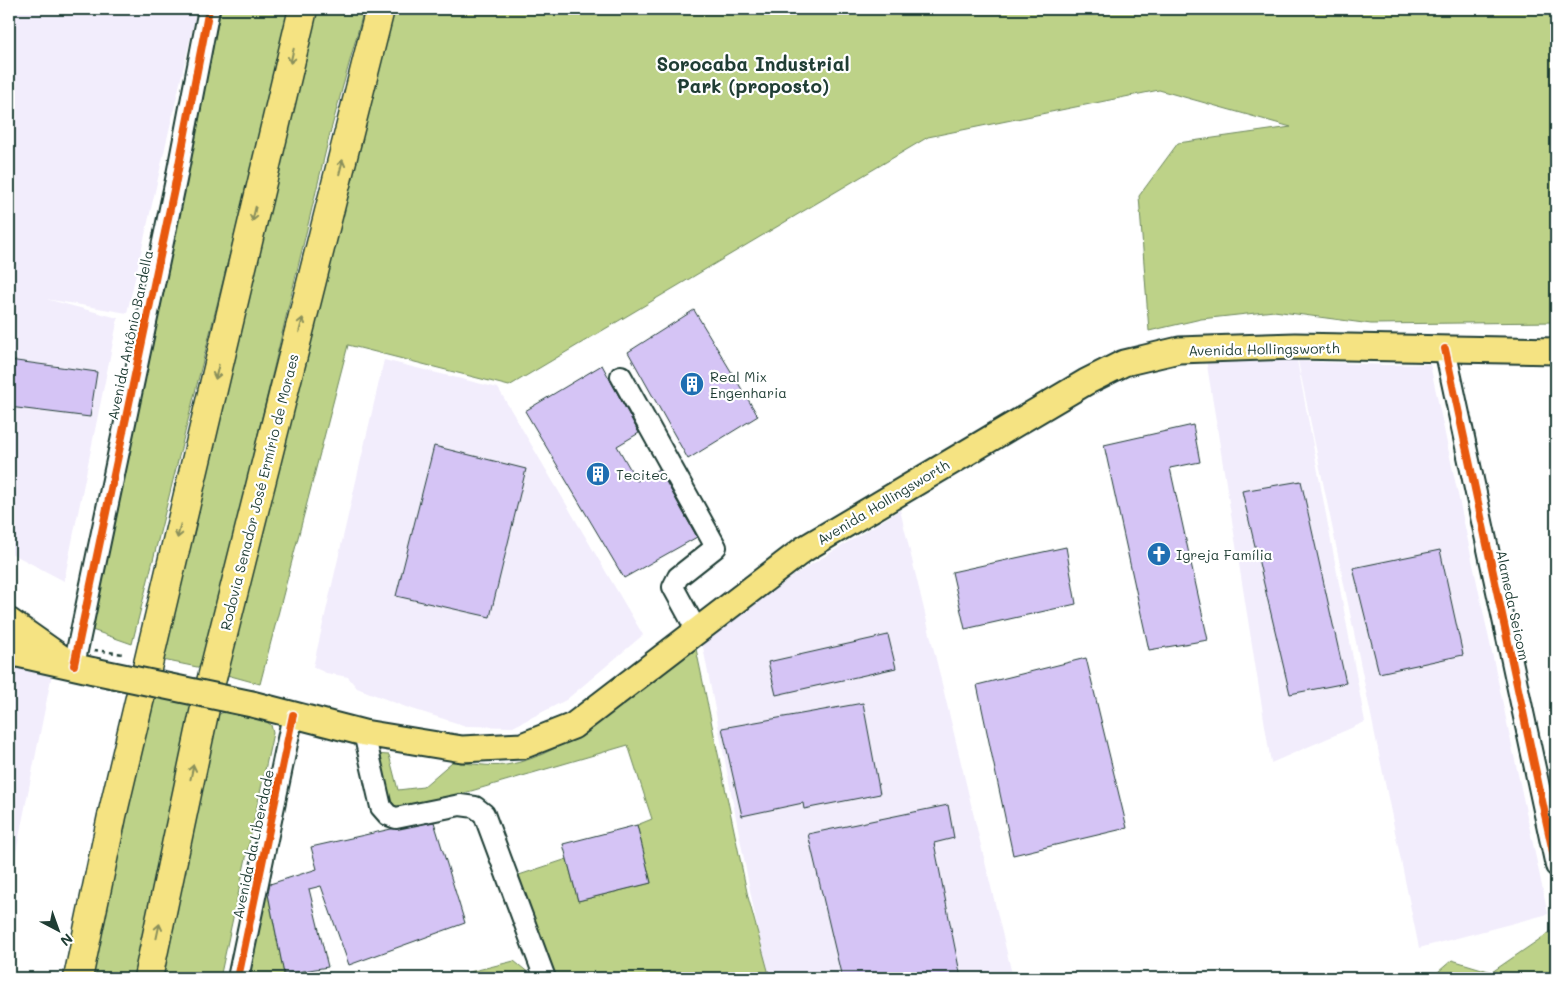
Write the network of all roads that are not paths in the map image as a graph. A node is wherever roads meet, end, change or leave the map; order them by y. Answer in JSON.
{"nodes":[{"id":1,"x":209,"y":9,"type":"edge"},
{"id":2,"x":303,"y":9,"type":"edge"},
{"id":3,"x":380,"y":9,"type":"edge"},
{"id":4,"x":1445,"y":349,"type":"junction"},
{"id":5,"x":1556,"y":351,"type":"edge"},
{"id":6,"x":621,"y":376,"type":"dead end"},
{"id":7,"x":9,"y":621,"type":"edge"},
{"id":8,"x":697,"y":631,"type":"junction"},
{"id":9,"x":9,"y":652,"type":"edge"},
{"id":10,"x":88,"y":662,"type":"junction"},
{"id":11,"x":293,"y":715,"type":"junction"},
{"id":12,"x":364,"y":733,"type":"junction"},
{"id":13,"x":1556,"y":866,"type":"edge"},
{"id":14,"x":78,"y":978,"type":"edge"},
{"id":15,"x":148,"y":978,"type":"edge"},
{"id":16,"x":238,"y":978,"type":"edge"},
{"id":17,"x":546,"y":978,"type":"edge"}],
"edges":[{"from":1,"to":10,"type":"street","name":"Avenida Antônio Bardella"},
{"from":2,"to":14,"type":"highway","one_way":true},
{"from":15,"to":3,"type":"highway","name":"Rodovia Senador José Ermírio de Moraes","one_way":true},
{"from":4,"to":5,"type":"main road","name":"Avenida Hollingsworth"},
{"from":4,"to":8,"type":"main road","name":"Avenida Hollingsworth"},
{"from":4,"to":13,"type":"street","name":"Alameda Seicom"},
{"from":6,"to":8,"type":"street"},
{"from":7,"to":10,"type":"main road"},
{"from":8,"to":12,"type":"main road","name":"Avenida Hollingsworth"},
{"from":9,"to":10,"type":"main road"},
{"from":10,"to":11,"type":"main road","name":"Avenida Hollingsworth","bridge":true},
{"from":11,"to":12,"type":"main road","name":"Avenida Hollingsworth"},
{"from":11,"to":16,"type":"street","name":"Avenida da Liberdade"},
{"from":12,"to":17,"type":"street"}]}
